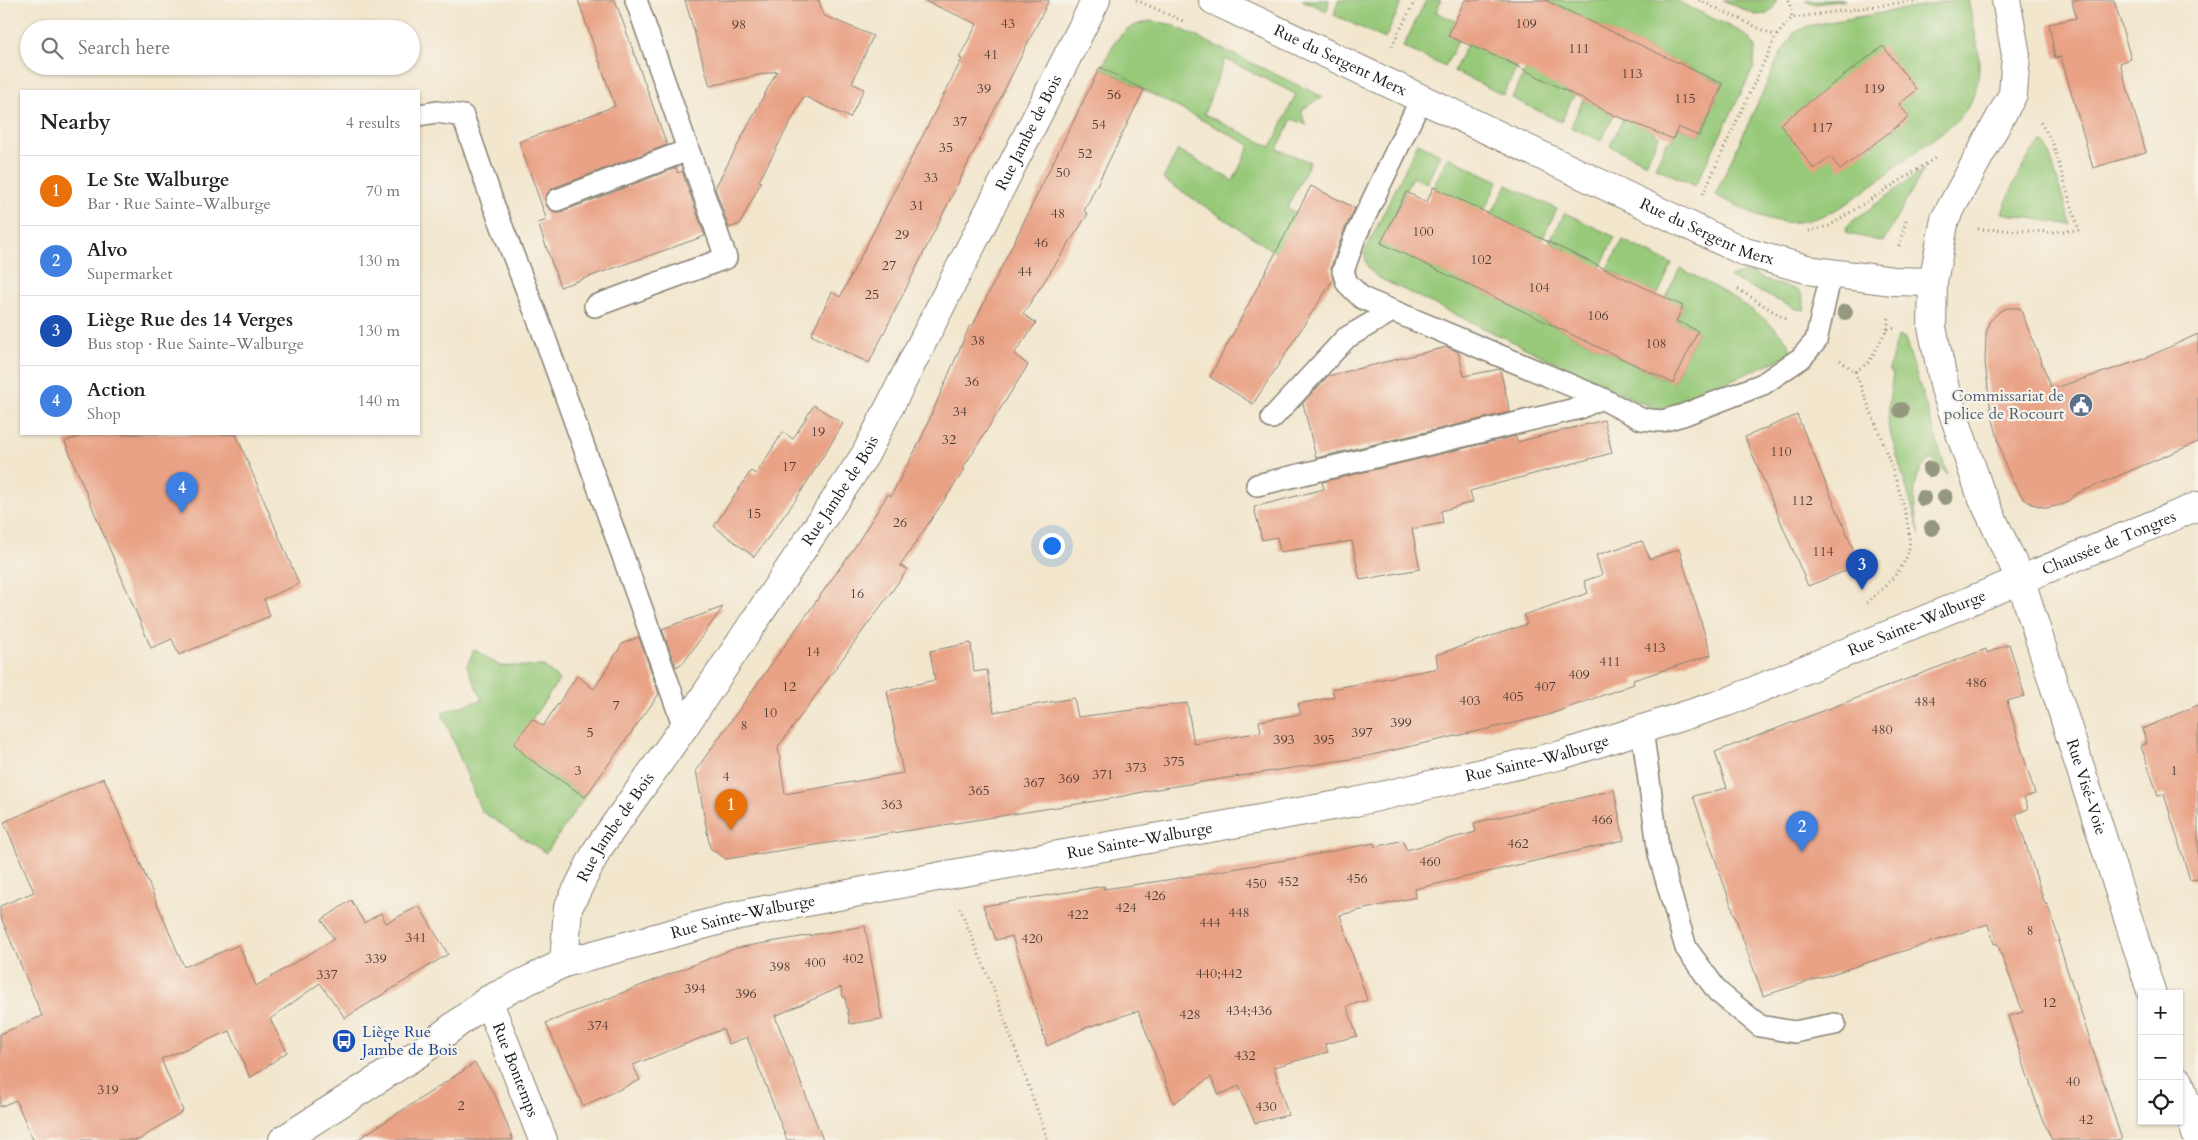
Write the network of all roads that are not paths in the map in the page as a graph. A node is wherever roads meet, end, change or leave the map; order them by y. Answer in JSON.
{"nodes":[{"id":1,"x":636,"y":0,"type":"edge"},
{"id":2,"x":1096,"y":0,"type":"edge"},
{"id":3,"x":1212,"y":0,"type":"edge"},
{"id":4,"x":2006,"y":0,"type":"edge"},
{"id":5,"x":1421,"y":99,"type":"junction"},
{"id":6,"x":420,"y":114,"type":"edge"},
{"id":7,"x":688,"y":150,"type":"junction"},
{"id":8,"x":557,"y":200,"type":"dead end"},
{"id":9,"x":1831,"y":274,"type":"junction"},
{"id":10,"x":1932,"y":282,"type":"junction"},
{"id":11,"x":595,"y":306,"type":"dead end"},
{"id":12,"x":1392,"y":311,"type":"junction"},
{"id":13,"x":1601,"y":398,"type":"junction"},
{"id":14,"x":1272,"y":418,"type":"dead end"},
{"id":15,"x":1256,"y":485,"type":"dead end"},
{"id":16,"x":2198,"y":506,"type":"edge"},
{"id":17,"x":2021,"y":581,"type":"junction"},
{"id":18,"x":684,"y":727,"type":"junction"},
{"id":19,"x":1642,"y":730,"type":"junction"},
{"id":20,"x":564,"y":963,"type":"junction"},
{"id":21,"x":2151,"y":990,"type":"edge"},
{"id":22,"x":488,"y":1000,"type":"junction"},
{"id":23,"x":1835,"y":1024,"type":"dead end"},
{"id":24,"x":2183,"y":1093,"type":"edge"},
{"id":25,"x":283,"y":1140,"type":"edge"},
{"id":26,"x":543,"y":1140,"type":"edge"},
{"id":27,"x":2198,"y":1140,"type":"edge"}],
"edges":[{"from":1,"to":7,"type":"lane"},
{"from":2,"to":18,"type":"street","name":"Rue Jambe de Bois"},
{"from":3,"to":5,"type":"street","name":"Rue du Sergent Merx"},
{"from":4,"to":10,"type":"street"},
{"from":5,"to":9,"type":"street","name":"Rue du Sergent Merx"},
{"from":5,"to":12,"type":"lane"},
{"from":6,"to":18,"type":"lane"},
{"from":7,"to":8,"type":"lane"},
{"from":7,"to":11,"type":"lane"},
{"from":9,"to":10,"type":"street","name":"Rue du Sergent Merx"},
{"from":9,"to":13,"type":"lane"},
{"from":10,"to":17,"type":"street"},
{"from":12,"to":13,"type":"lane"},
{"from":12,"to":14,"type":"lane"},
{"from":13,"to":15,"type":"lane"},
{"from":16,"to":17,"type":"street","name":"Chaussée de Tongres"},
{"from":17,"to":19,"type":"street","name":"Rue Sainte-Walburge"},
{"from":17,"to":21,"type":"street","name":"Rue Visé-Voie"},
{"from":18,"to":20,"type":"street","name":"Rue Jambe de Bois"},
{"from":19,"to":20,"type":"street","name":"Rue Sainte-Walburge"},
{"from":19,"to":23,"type":"lane"},
{"from":20,"to":22,"type":"street","name":"Rue Sainte-Walburge"},
{"from":22,"to":25,"type":"street","name":"Rue Sainte-Walburge"},
{"from":22,"to":26,"type":"street","name":"Rue Bontemps"},
{"from":24,"to":27,"type":"street"}]}
